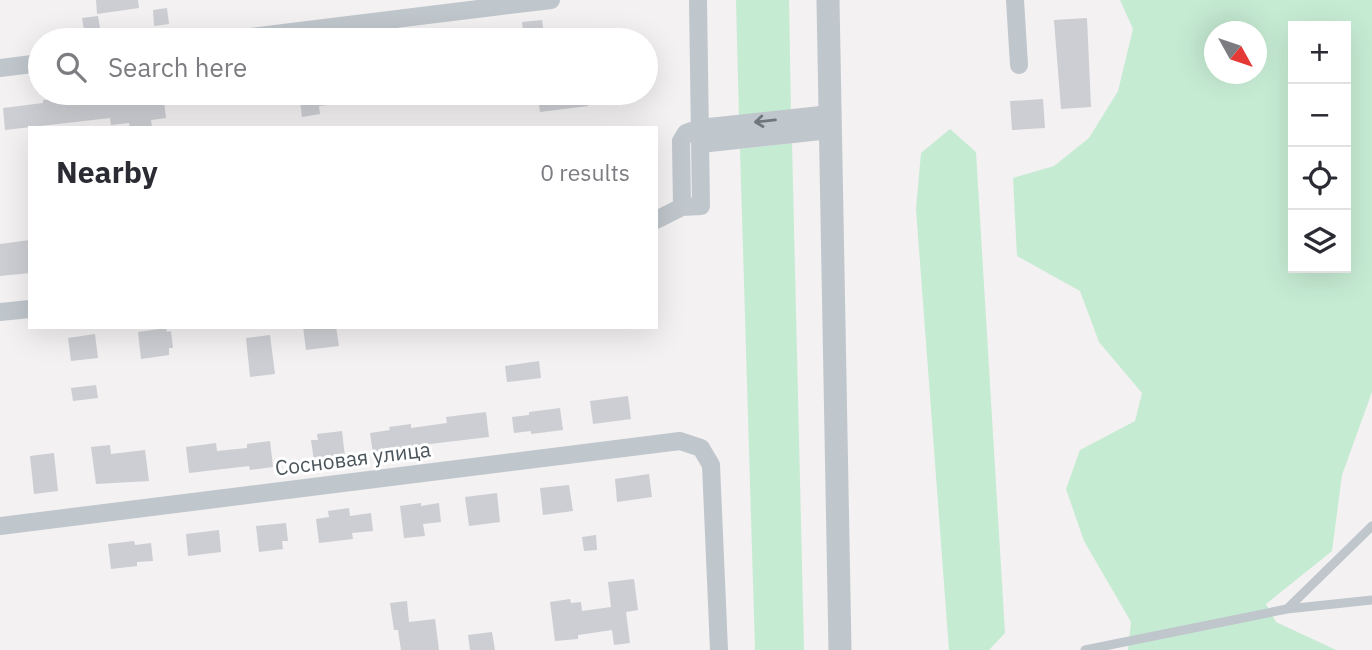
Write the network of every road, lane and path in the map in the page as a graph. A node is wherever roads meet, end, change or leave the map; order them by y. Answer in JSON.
{"nodes":[{"id":1,"x":551,"y":0,"type":"edge"},
{"id":2,"x":698,"y":0,"type":"edge"},
{"id":3,"x":828,"y":0,"type":"edge"},
{"id":4,"x":1015,"y":0,"type":"edge"},
{"id":5,"x":324,"y":28,"type":"edge"},
{"id":6,"x":28,"y":64,"type":"edge"},
{"id":7,"x":1019,"y":65,"type":"dead end"},
{"id":8,"x":0,"y":68,"type":"edge"},
{"id":9,"x":830,"y":122,"type":"junction"},
{"id":10,"x":700,"y":136,"type":"junction"},
{"id":11,"x":682,"y":207,"type":"junction"},
{"id":12,"x":658,"y":219,"type":"edge"},
{"id":13,"x":28,"y":309,"type":"edge"},
{"id":14,"x":0,"y":312,"type":"edge"},
{"id":15,"x":0,"y":526,"type":"edge"},
{"id":16,"x":1372,"y":526,"type":"edge"},
{"id":17,"x":1372,"y":600,"type":"edge"},
{"id":18,"x":1287,"y":610,"type":"junction"},
{"id":19,"x":719,"y":650,"type":"edge"},
{"id":20,"x":840,"y":650,"type":"edge"},
{"id":21,"x":1085,"y":650,"type":"edge"}],
"edges":[{"from":1,"to":5,"type":"street"},
{"from":2,"to":10,"type":"street"},
{"from":3,"to":9,"type":"street"},
{"from":4,"to":7,"type":"street"},
{"from":6,"to":8,"type":"street"},
{"from":9,"to":10,"type":"street"},
{"from":9,"to":20,"type":"street"},
{"from":10,"to":11,"type":"street"},
{"from":10,"to":11,"type":"street"},
{"from":11,"to":12,"type":"street"},
{"from":13,"to":14,"type":"street"},
{"from":15,"to":19,"type":"street","name":"Сосновая улица"},
{"from":16,"to":18,"type":"lane"},
{"from":17,"to":18,"type":"lane"},
{"from":18,"to":21,"type":"lane"}]}
